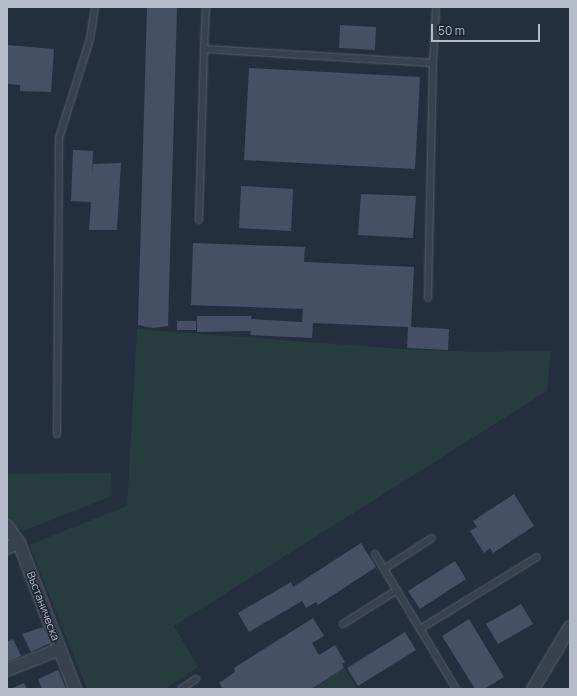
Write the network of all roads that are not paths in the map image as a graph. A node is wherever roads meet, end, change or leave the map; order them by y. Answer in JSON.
{"nodes":[{"id":1,"x":95,"y":7,"type":"edge"},
{"id":2,"x":206,"y":7,"type":"edge"},
{"id":3,"x":436,"y":7,"type":"edge"},
{"id":4,"x":204,"y":49,"type":"junction"},
{"id":5,"x":433,"y":63,"type":"junction"},
{"id":6,"x":199,"y":220,"type":"dead end"},
{"id":7,"x":428,"y":298,"type":"dead end"},
{"id":8,"x":57,"y":434,"type":"dead end"},
{"id":9,"x":7,"y":526,"type":"edge"},
{"id":10,"x":432,"y":538,"type":"dead end"},
{"id":11,"x":19,"y":543,"type":"junction"},
{"id":12,"x":7,"y":548,"type":"edge"},
{"id":13,"x":375,"y":554,"type":"dead end"},
{"id":14,"x":537,"y":557,"type":"dead end"},
{"id":15,"x":384,"y":569,"type":"junction"},
{"id":16,"x":396,"y":590,"type":"junction"},
{"id":17,"x":343,"y":624,"type":"dead end"},
{"id":18,"x":570,"y":627,"type":"edge"},
{"id":19,"x":420,"y":629,"type":"junction"},
{"id":20,"x":60,"y":649,"type":"junction"},
{"id":21,"x":7,"y":670,"type":"edge"},
{"id":22,"x":196,"y":679,"type":"dead end"},
{"id":23,"x":75,"y":689,"type":"edge"},
{"id":24,"x":181,"y":689,"type":"edge"},
{"id":25,"x":456,"y":689,"type":"edge"},
{"id":26,"x":533,"y":689,"type":"edge"}],
"edges":[{"from":1,"to":8,"type":"lane"},
{"from":2,"to":4,"type":"lane"},
{"from":3,"to":5,"type":"lane"},
{"from":4,"to":5,"type":"lane"},
{"from":4,"to":6,"type":"lane"},
{"from":5,"to":7,"type":"lane"},
{"from":9,"to":11,"type":"street","name":"Въстаническа"},
{"from":10,"to":15,"type":"lane"},
{"from":11,"to":12,"type":"street"},
{"from":11,"to":20,"type":"street","name":"Въстаническа"},
{"from":13,"to":15,"type":"lane"},
{"from":14,"to":19,"type":"lane"},
{"from":15,"to":16,"type":"lane"},
{"from":16,"to":17,"type":"lane"},
{"from":16,"to":19,"type":"lane"},
{"from":18,"to":26,"type":"street"},
{"from":19,"to":25,"type":"lane"},
{"from":20,"to":21,"type":"street"},
{"from":20,"to":23,"type":"street","name":"Въстаническа"},
{"from":22,"to":24,"type":"lane"}]}
